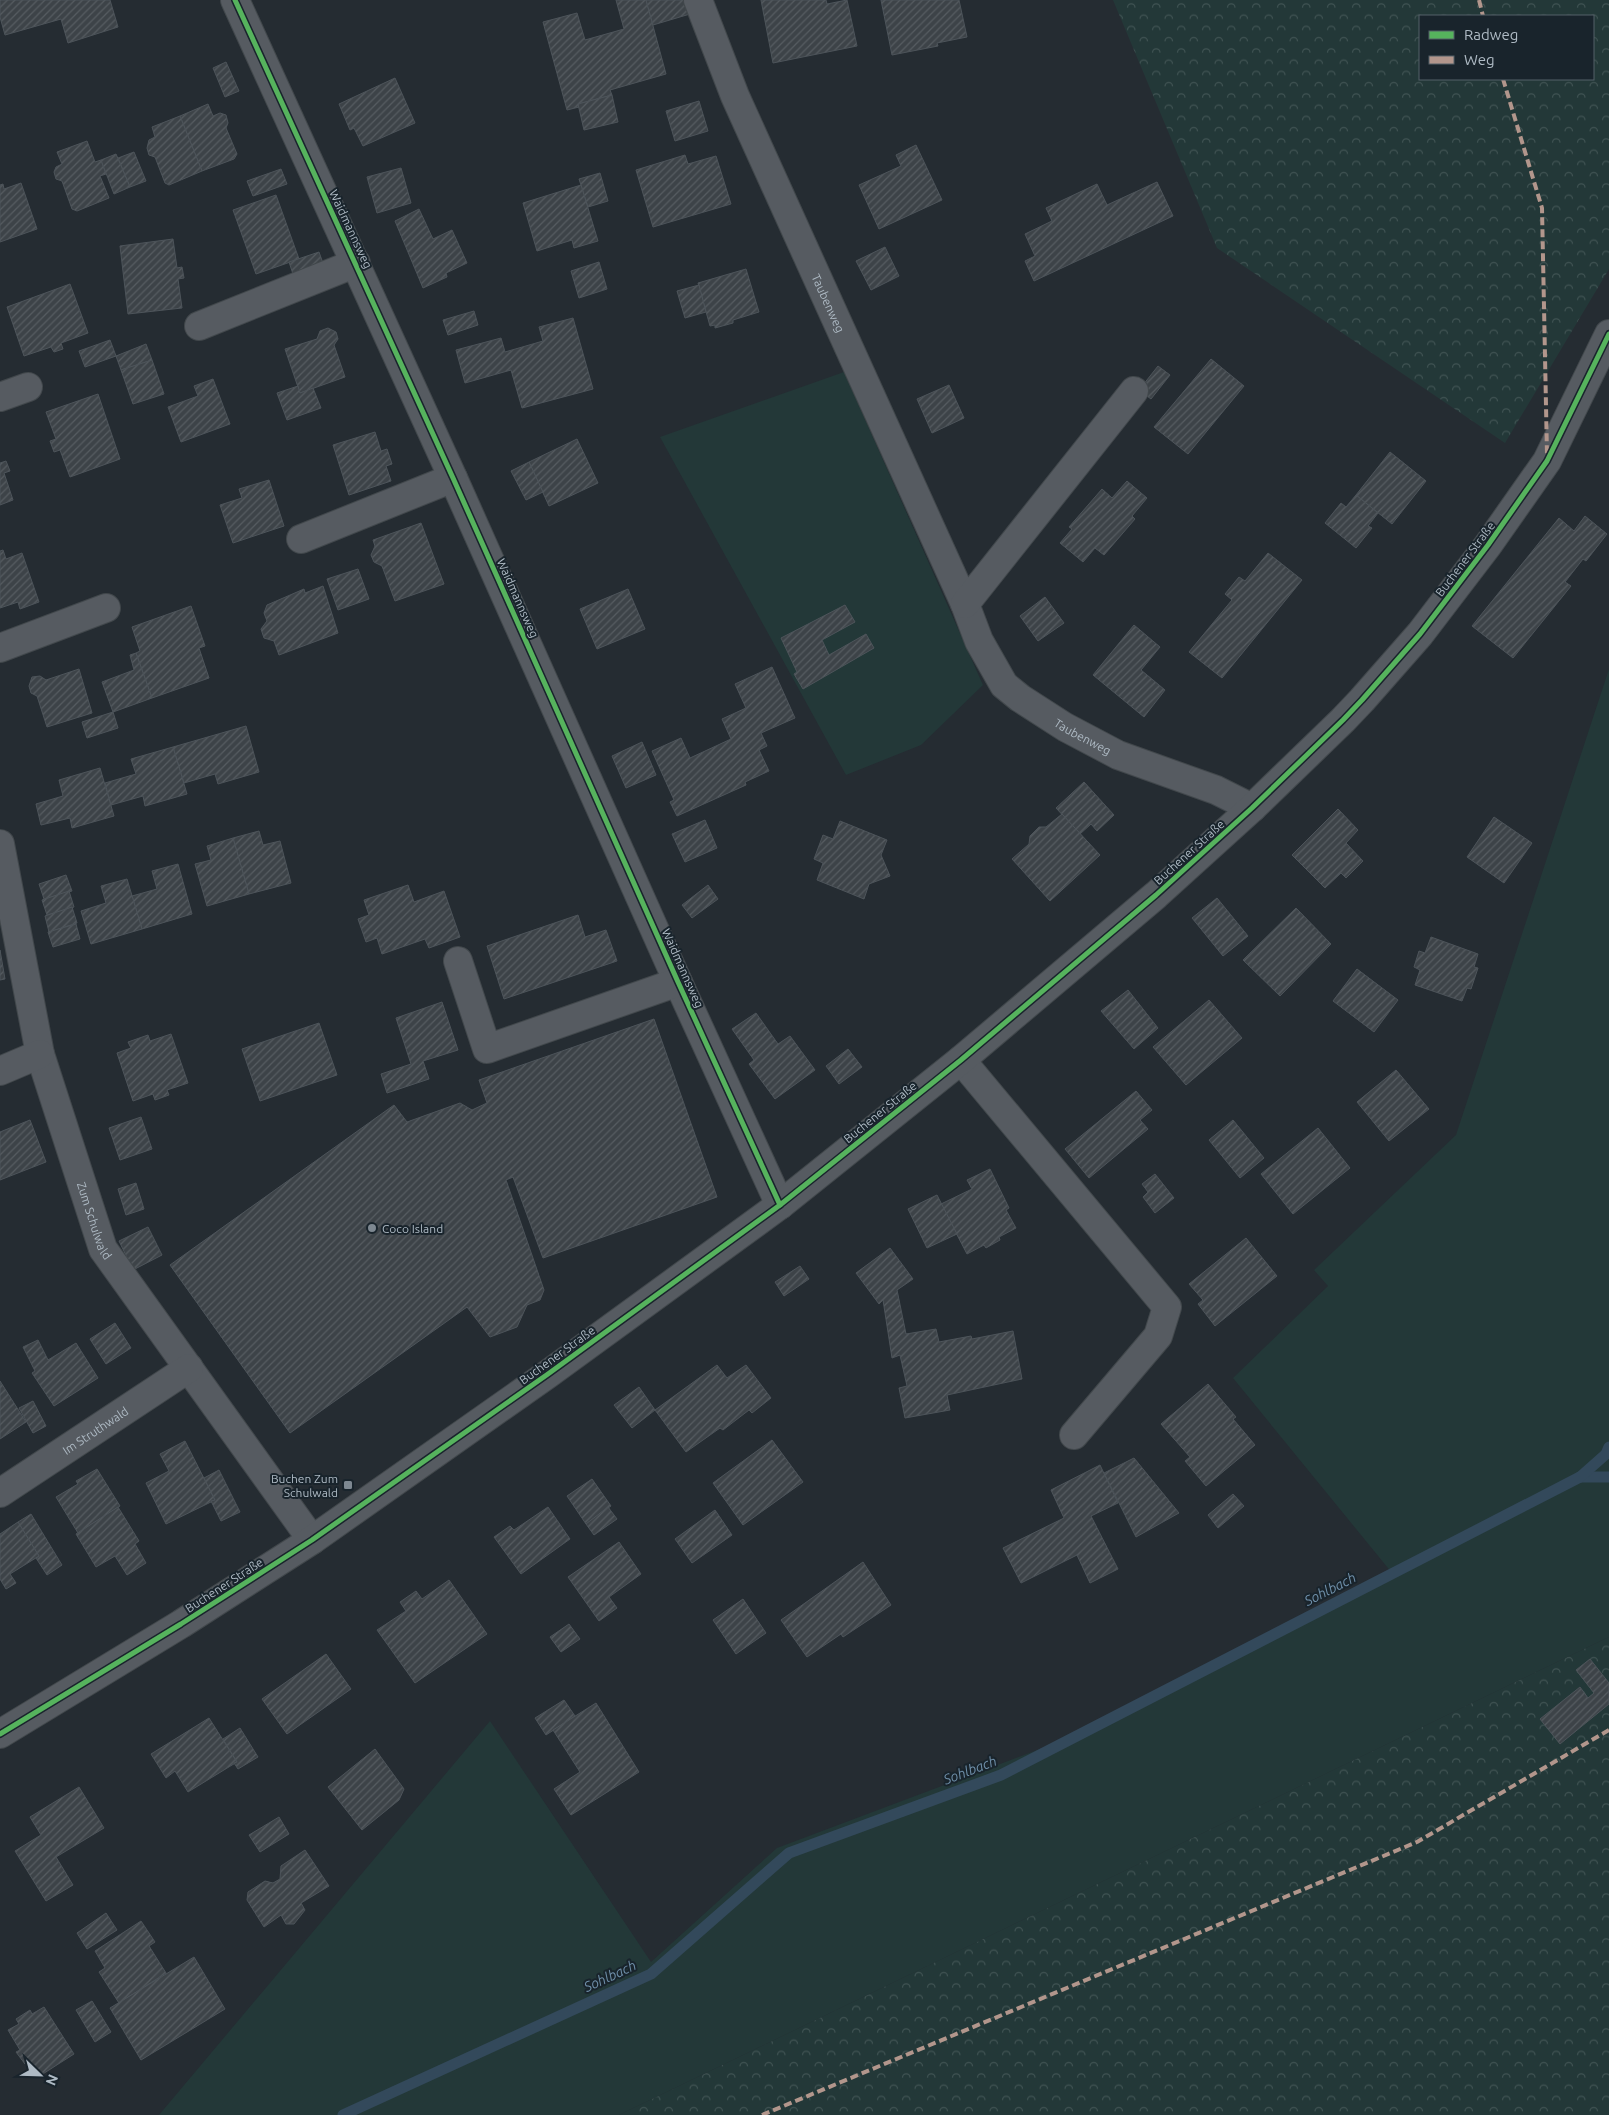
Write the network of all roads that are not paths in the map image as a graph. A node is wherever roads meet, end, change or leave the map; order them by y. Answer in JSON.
{"nodes":[{"id":1,"x":235,"y":0,"type":"edge"},
{"id":2,"x":698,"y":0,"type":"edge"},
{"id":3,"x":356,"y":263,"type":"junction"},
{"id":4,"x":199,"y":326,"type":"dead end"},
{"id":5,"x":1609,"y":334,"type":"edge"},
{"id":6,"x":28,"y":387,"type":"dead end"},
{"id":7,"x":1134,"y":391,"type":"dead end"},
{"id":8,"x":0,"y":398,"type":"edge"},
{"id":9,"x":453,"y":478,"type":"junction"},
{"id":10,"x":301,"y":539,"type":"dead end"},
{"id":11,"x":965,"y":604,"type":"junction"},
{"id":12,"x":106,"y":608,"type":"dead end"},
{"id":13,"x":0,"y":648,"type":"edge"},
{"id":14,"x":1252,"y":808,"type":"junction"},
{"id":15,"x":0,"y":844,"type":"edge"},
{"id":16,"x":458,"y":961,"type":"dead end"},
{"id":17,"x":678,"y":982,"type":"junction"},
{"id":18,"x":40,"y":1054,"type":"junction"},
{"id":19,"x":961,"y":1060,"type":"junction"},
{"id":20,"x":0,"y":1071,"type":"edge"},
{"id":21,"x":780,"y":1205,"type":"junction"},
{"id":22,"x":189,"y":1368,"type":"junction"},
{"id":23,"x":1074,"y":1435,"type":"dead end"},
{"id":24,"x":0,"y":1493,"type":"edge"},
{"id":25,"x":312,"y":1540,"type":"junction"},
{"id":26,"x":0,"y":1734,"type":"edge"}],
"edges":[{"from":1,"to":3,"type":"street","name":"Waidmannsweg"},
{"from":2,"to":11,"type":"street","name":"Taubenweg"},
{"from":3,"to":4,"type":"street"},
{"from":3,"to":9,"type":"street","name":"Waidmannsweg"},
{"from":5,"to":14,"type":"street","name":"Buchener Straße"},
{"from":6,"to":8,"type":"street"},
{"from":7,"to":11,"type":"street"},
{"from":9,"to":10,"type":"street"},
{"from":9,"to":17,"type":"street","name":"Waidmannsweg"},
{"from":11,"to":14,"type":"street","name":"Taubenweg"},
{"from":12,"to":13,"type":"street"},
{"from":14,"to":19,"type":"street","name":"Buchener Straße"},
{"from":15,"to":18,"type":"street","name":"Zum Schulwald"},
{"from":16,"to":17,"type":"street"},
{"from":17,"to":21,"type":"street","name":"Waidmannsweg"},
{"from":18,"to":20,"type":"street"},
{"from":18,"to":22,"type":"street","name":"Zum Schulwald"},
{"from":19,"to":21,"type":"street","name":"Buchener Straße"},
{"from":19,"to":23,"type":"street"},
{"from":21,"to":25,"type":"street","name":"Buchener Straße"},
{"from":22,"to":24,"type":"street","name":"Im Struthwald"},
{"from":22,"to":25,"type":"street","name":"Zum Schulwald"},
{"from":25,"to":26,"type":"street","name":"Buchener Straße"}]}
